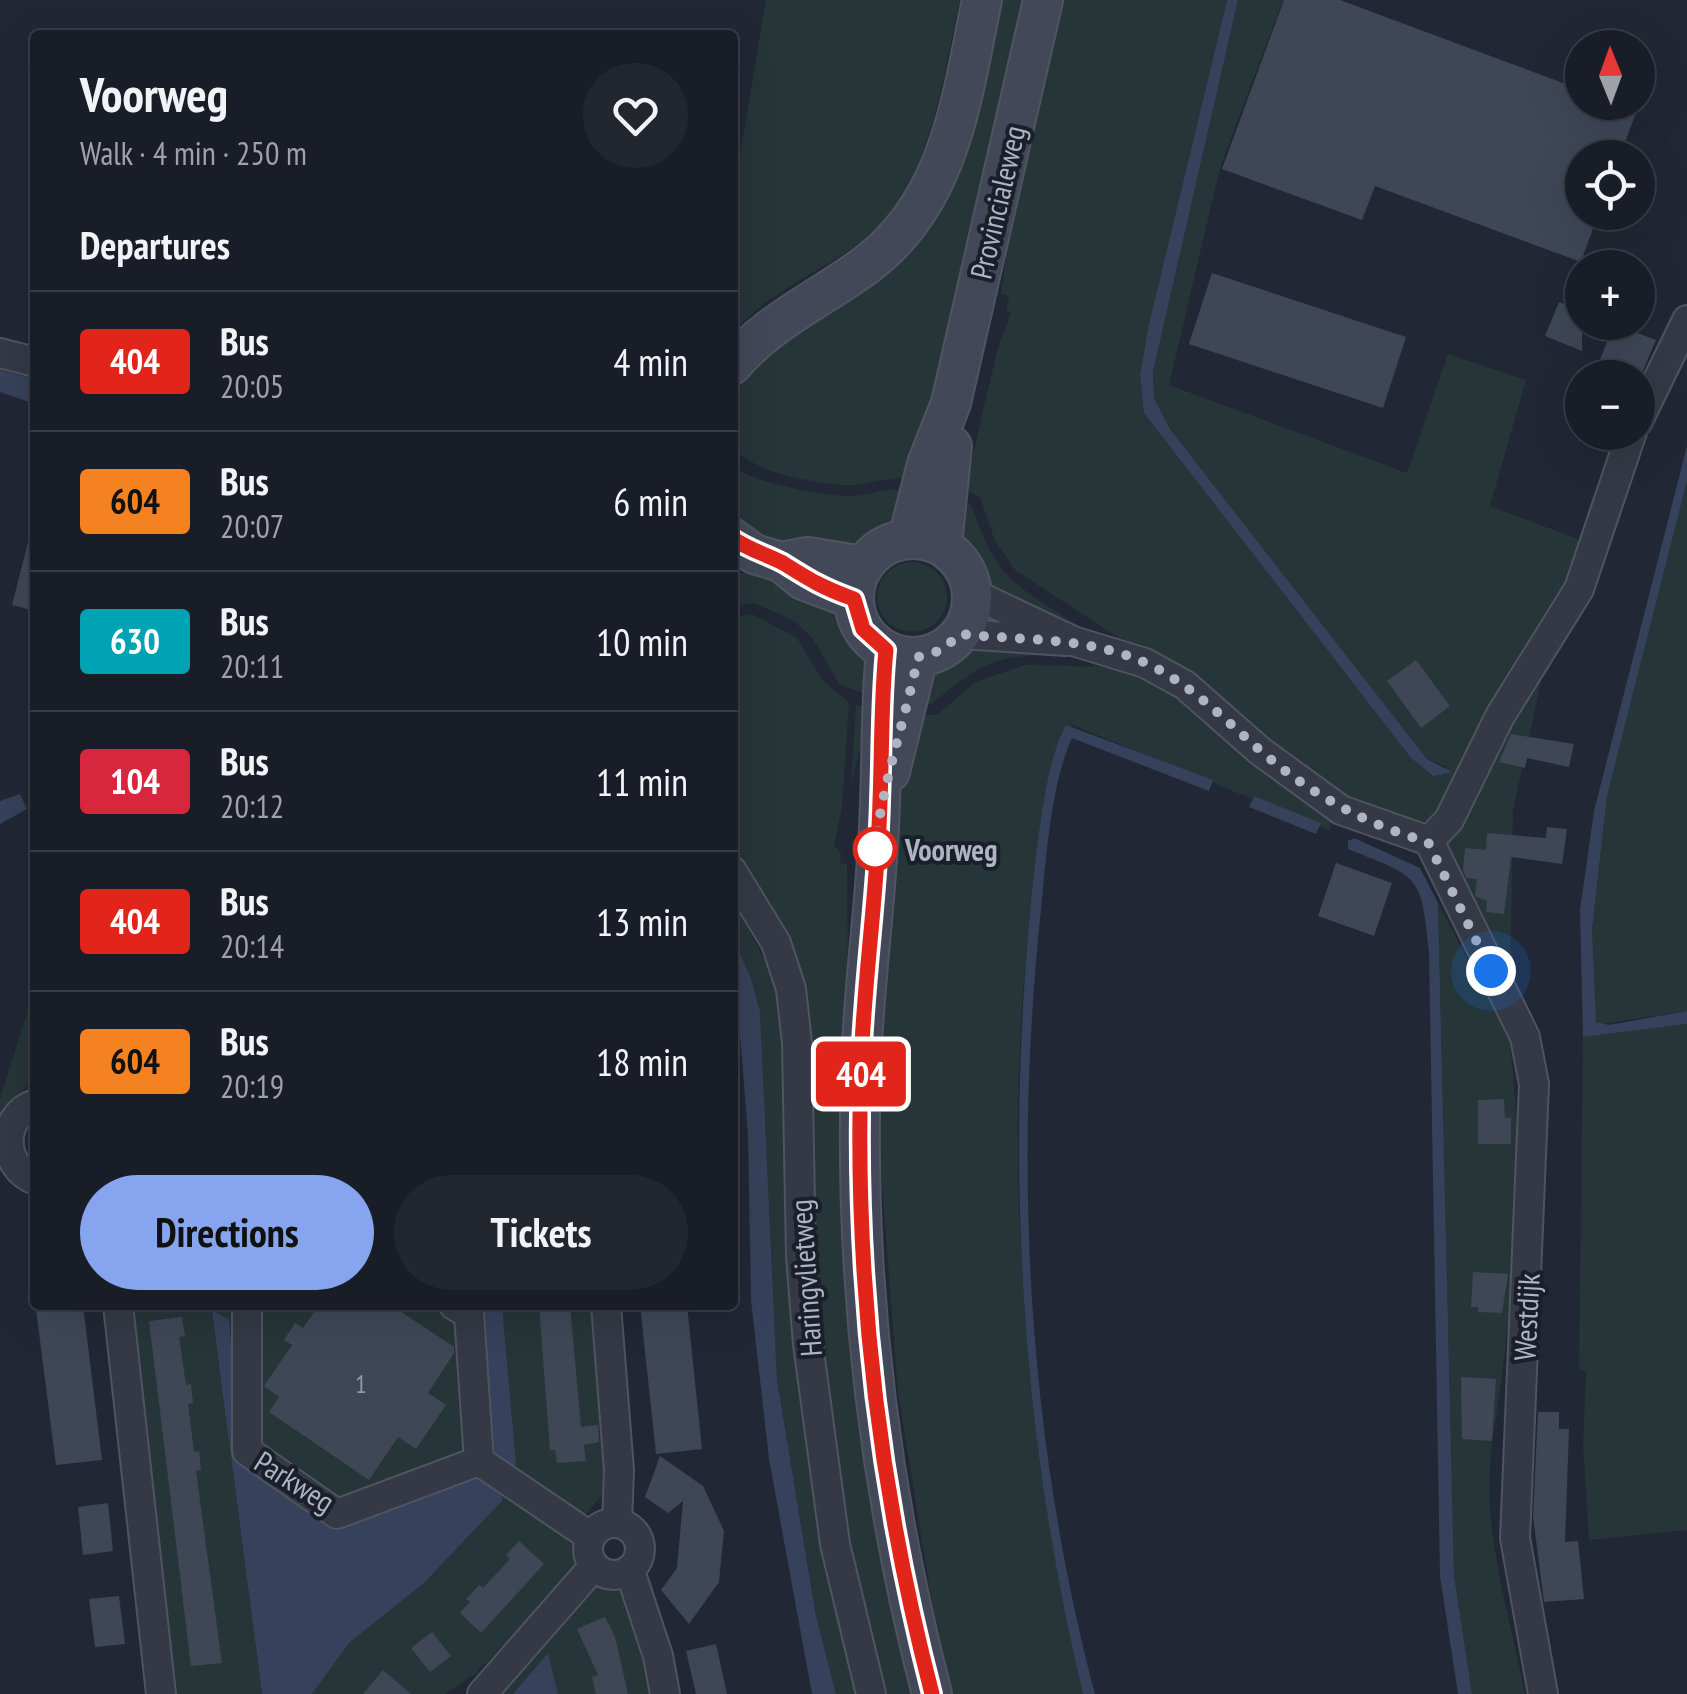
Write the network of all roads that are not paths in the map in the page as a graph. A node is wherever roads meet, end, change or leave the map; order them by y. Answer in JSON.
{"nodes":[{"id":1,"x":982,"y":0,"type":"edge"},
{"id":2,"x":1043,"y":0,"type":"edge"},
{"id":3,"x":1687,"y":320,"type":"edge"},
{"id":4,"x":0,"y":353,"type":"edge"},
{"id":5,"x":738,"y":359,"type":"edge"},
{"id":6,"x":30,"y":361,"type":"edge"},
{"id":7,"x":1655,"y":386,"type":"edge"},
{"id":8,"x":1626,"y":450,"type":"edge"},
{"id":9,"x":925,"y":543,"type":"junction"},
{"id":10,"x":750,"y":552,"type":"edge"},
{"id":11,"x":859,"y":583,"type":"junction"},
{"id":12,"x":972,"y":594,"type":"junction"},
{"id":13,"x":960,"y":634,"type":"junction"},
{"id":14,"x":1072,"y":640,"type":"junction"},
{"id":15,"x":902,"y":654,"type":"junction"},
{"id":16,"x":1428,"y":842,"type":"junction"},
{"id":17,"x":738,"y":881,"type":"edge"},
{"id":18,"x":30,"y":1107,"type":"edge"},
{"id":19,"x":30,"y":1177,"type":"edge"},
{"id":20,"x":119,"y":1310,"type":"edge"},
{"id":21,"x":247,"y":1310,"type":"edge"},
{"id":22,"x":462,"y":1310,"type":"edge"},
{"id":23,"x":606,"y":1310,"type":"edge"},
{"id":24,"x":480,"y":1461,"type":"junction"},
{"id":25,"x":617,"y":1523,"type":"junction"},
{"id":26,"x":590,"y":1537,"type":"junction"},
{"id":27,"x":594,"y":1566,"type":"junction"},
{"id":28,"x":630,"y":1571,"type":"junction"},
{"id":29,"x":1522,"y":1598,"type":"junction"},
{"id":30,"x":500,"y":1671,"type":"junction"},
{"id":31,"x":161,"y":1694,"type":"edge"},
{"id":32,"x":458,"y":1694,"type":"edge"},
{"id":33,"x":482,"y":1694,"type":"edge"},
{"id":34,"x":665,"y":1694,"type":"edge"},
{"id":35,"x":871,"y":1694,"type":"edge"},
{"id":36,"x":932,"y":1694,"type":"edge"},
{"id":37,"x":1543,"y":1694,"type":"edge"},
{"id":38,"x":1558,"y":1694,"type":"edge"}],
"edges":[{"from":1,"to":5,"type":"main road"},
{"from":2,"to":9,"type":"main road","name":"Provincialeweg"},
{"from":3,"to":7,"type":"street"},
{"from":4,"to":6,"type":"street"},
{"from":8,"to":16,"type":"street"},
{"from":9,"to":11,"type":"main road"},
{"from":9,"to":12,"type":"main road"},
{"from":10,"to":11,"type":"main road"},
{"from":11,"to":15,"type":"main road"},
{"from":12,"to":13,"type":"main road"},
{"from":12,"to":14,"type":"street"},
{"from":13,"to":14,"type":"street"},
{"from":13,"to":15,"type":"main road"},
{"from":14,"to":16,"type":"street"},
{"from":15,"to":36,"type":"main road"},
{"from":16,"to":29,"type":"street","name":"Westdijk"},
{"from":17,"to":35,"type":"street","name":"Haringvlietweg"},
{"from":18,"to":19,"type":"street"},
{"from":20,"to":31,"type":"street"},
{"from":21,"to":24,"type":"street","name":"Parkweg"},
{"from":22,"to":24,"type":"street"},
{"from":23,"to":25,"type":"street"},
{"from":24,"to":26,"type":"street"},
{"from":25,"to":26,"type":"street"},
{"from":25,"to":28,"type":"street"},
{"from":26,"to":27,"type":"street"},
{"from":27,"to":28,"type":"street"},
{"from":27,"to":30,"type":"street"},
{"from":28,"to":34,"type":"street"},
{"from":29,"to":37,"type":"street"},
{"from":29,"to":38,"type":"street"},
{"from":30,"to":32,"type":"street"},
{"from":30,"to":33,"type":"street"}]}
